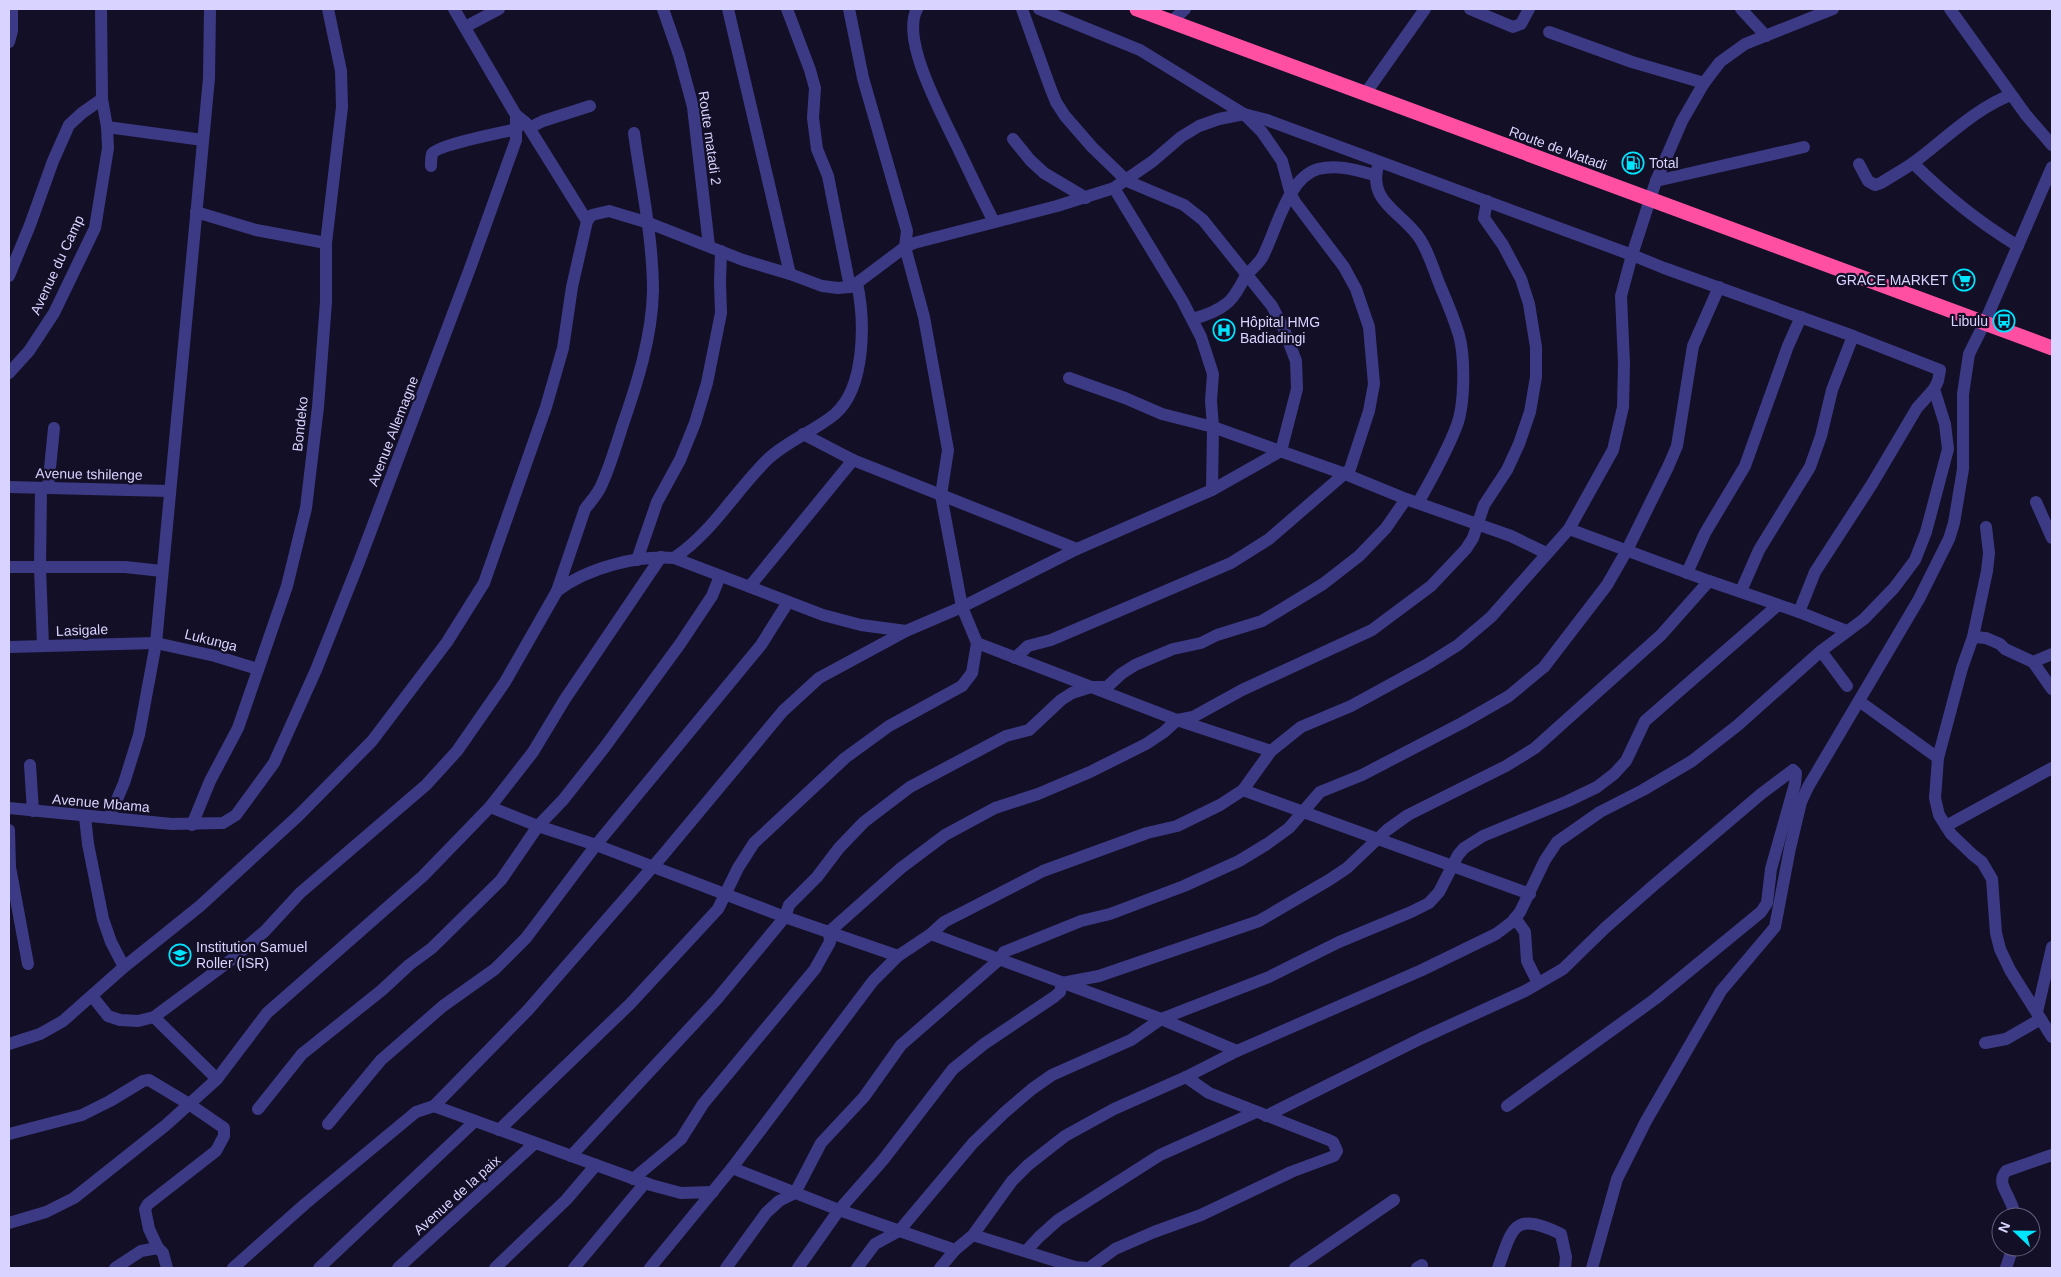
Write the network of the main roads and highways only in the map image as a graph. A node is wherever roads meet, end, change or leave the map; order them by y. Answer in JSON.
{"nodes":[{"id":1,"x":1137,"y":9,"type":"edge"},
{"id":2,"x":2052,"y":348,"type":"edge"}],
"edges":[{"from":1,"to":2,"type":"highway","name":"Route de Matadi"}]}
